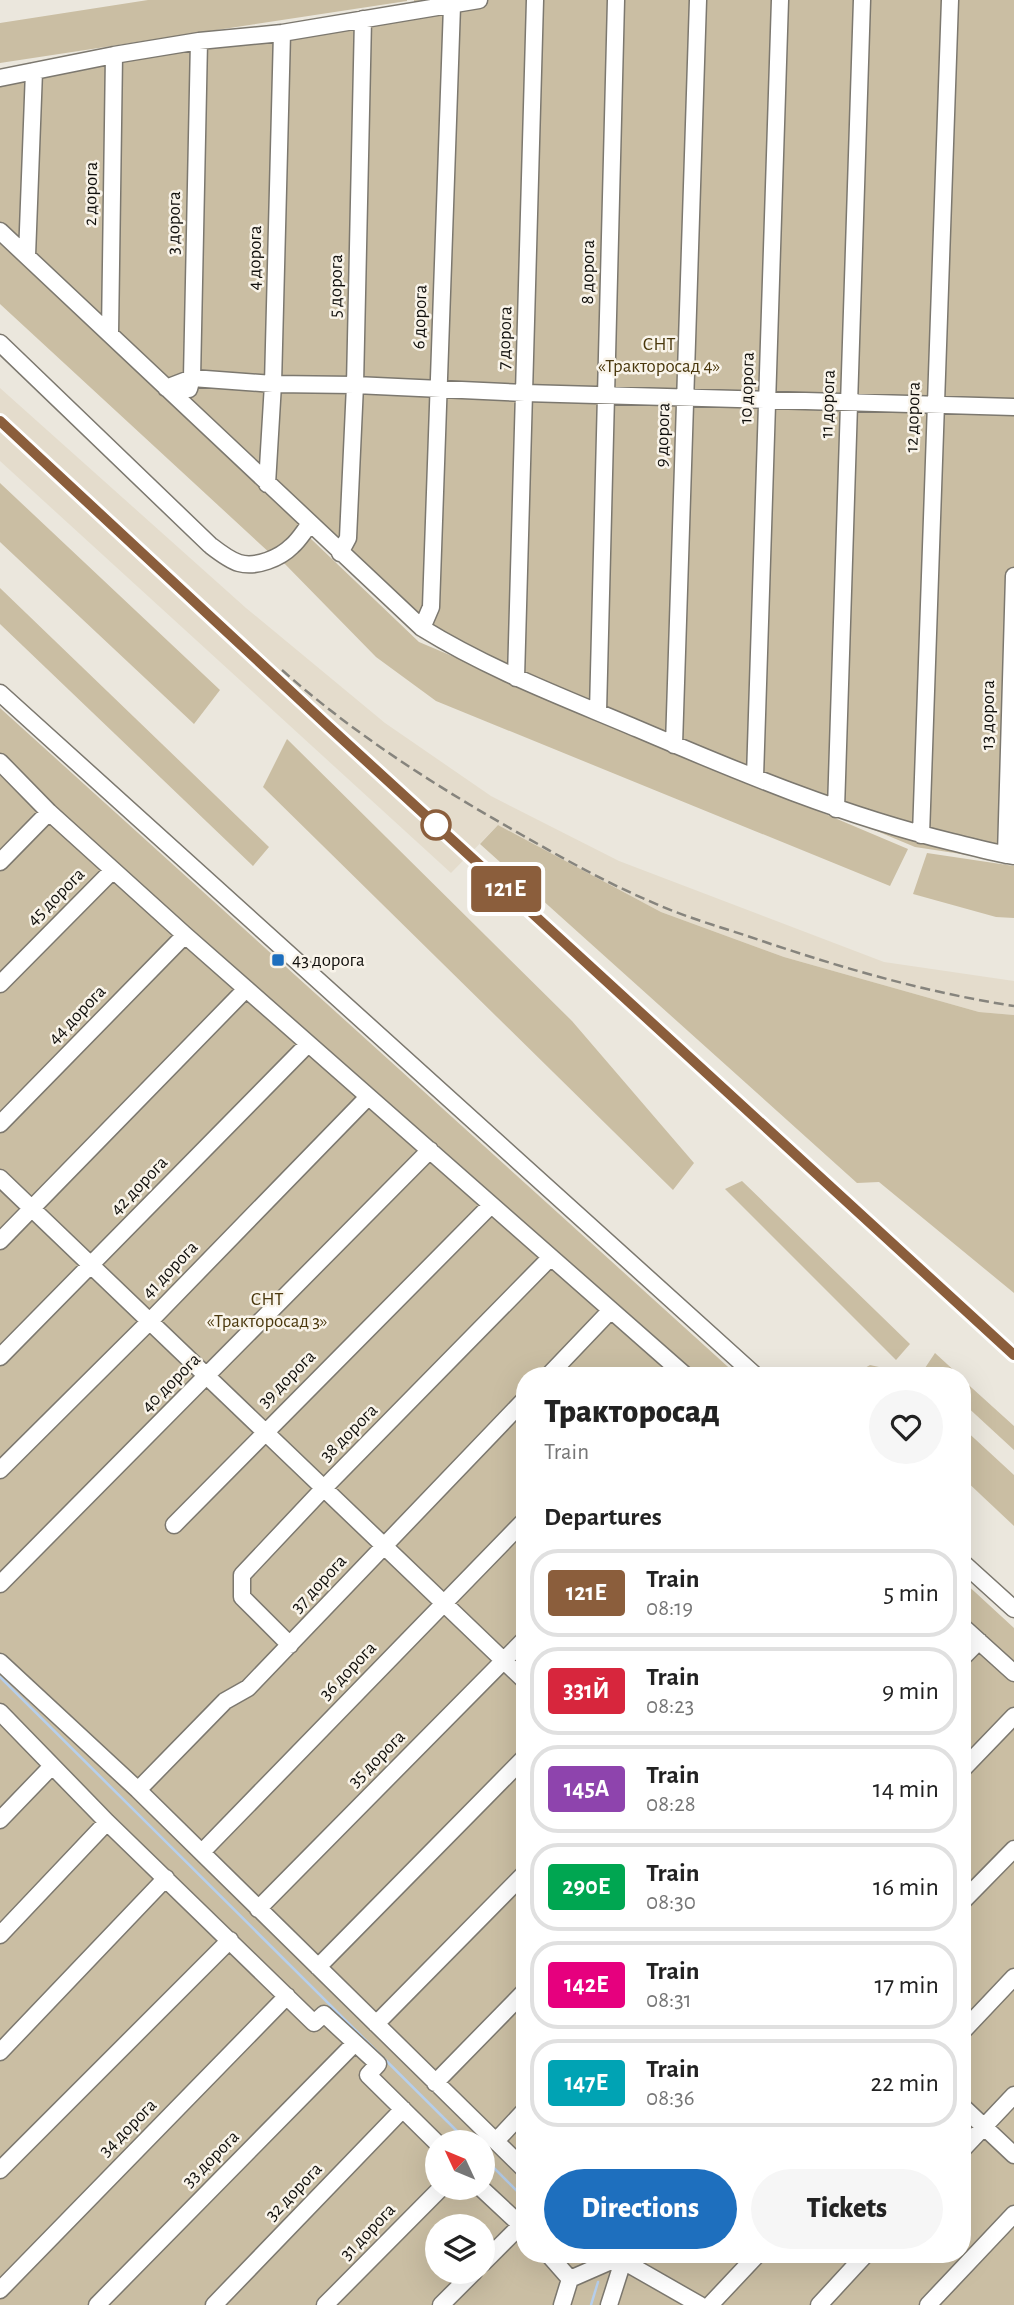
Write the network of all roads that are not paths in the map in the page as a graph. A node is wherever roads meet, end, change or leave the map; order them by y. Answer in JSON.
{"nodes":[{"id":1,"x":479,"y":0,"type":"edge"},
{"id":2,"x":535,"y":0,"type":"edge"},
{"id":3,"x":616,"y":0,"type":"edge"},
{"id":4,"x":698,"y":0,"type":"edge"},
{"id":5,"x":780,"y":0,"type":"edge"},
{"id":6,"x":862,"y":0,"type":"edge"},
{"id":7,"x":950,"y":0,"type":"edge"},
{"id":8,"x":452,"y":6,"type":"junction"},
{"id":9,"x":363,"y":19,"type":"junction"},
{"id":10,"x":282,"y":33,"type":"junction"},
{"id":11,"x":199,"y":41,"type":"junction"},
{"id":12,"x":114,"y":55,"type":"junction"},
{"id":13,"x":34,"y":71,"type":"junction"},
{"id":14,"x":0,"y":78,"type":"edge"},
{"id":15,"x":0,"y":230,"type":"edge"},
{"id":16,"x":27,"y":256,"type":"junction"},
{"id":17,"x":110,"y":334,"type":"junction"},
{"id":18,"x":0,"y":343,"type":"edge"},
{"id":19,"x":192,"y":378,"type":"junction"},
{"id":20,"x":274,"y":384,"type":"junction"},
{"id":21,"x":355,"y":385,"type":"junction"},
{"id":22,"x":166,"y":388,"type":"junction"},
{"id":23,"x":439,"y":390,"type":"junction"},
{"id":24,"x":525,"y":393,"type":"junction"},
{"id":25,"x":606,"y":395,"type":"junction"},
{"id":26,"x":685,"y":398,"type":"junction"},
{"id":27,"x":767,"y":399,"type":"junction"},
{"id":28,"x":849,"y":402,"type":"junction"},
{"id":29,"x":184,"y":404,"type":"junction"},
{"id":30,"x":934,"y":405,"type":"junction"},
{"id":31,"x":1014,"y":407,"type":"edge"},
{"id":32,"x":267,"y":484,"type":"junction"},
{"id":33,"x":310,"y":524,"type":"junction"},
{"id":34,"x":340,"y":553,"type":"junction"},
{"id":35,"x":1014,"y":576,"type":"edge"},
{"id":36,"x":422,"y":628,"type":"junction"},
{"id":37,"x":516,"y":678,"type":"junction"},
{"id":38,"x":0,"y":693,"type":"edge"},
{"id":39,"x":597,"y":712,"type":"junction"},
{"id":40,"x":674,"y":745,"type":"junction"},
{"id":41,"x":0,"y":762,"type":"edge"},
{"id":42,"x":755,"y":777,"type":"junction"},
{"id":43,"x":836,"y":809,"type":"junction"},
{"id":44,"x":49,"y":812,"type":"junction"},
{"id":45,"x":920,"y":835,"type":"junction"},
{"id":46,"x":1010,"y":856,"type":"edge"},
{"id":47,"x":0,"y":862,"type":"edge"},
{"id":48,"x":113,"y":870,"type":"junction"},
{"id":49,"x":184,"y":935,"type":"junction"},
{"id":50,"x":0,"y":984,"type":"edge"},
{"id":51,"x":246,"y":989,"type":"junction"},
{"id":52,"x":308,"y":1044,"type":"junction"},
{"id":53,"x":368,"y":1097,"type":"junction"},
{"id":54,"x":0,"y":1124,"type":"edge"},
{"id":55,"x":430,"y":1150,"type":"junction"},
{"id":56,"x":0,"y":1178,"type":"edge"},
{"id":57,"x":491,"y":1205,"type":"junction"},
{"id":58,"x":32,"y":1210,"type":"junction"},
{"id":59,"x":0,"y":1241,"type":"edge"},
{"id":60,"x":550,"y":1258,"type":"junction"},
{"id":61,"x":90,"y":1266,"type":"junction"},
{"id":62,"x":611,"y":1310,"type":"junction"},
{"id":63,"x":150,"y":1321,"type":"junction"},
{"id":64,"x":0,"y":1357,"type":"edge"},
{"id":65,"x":557,"y":1367,"type":"edge"},
{"id":66,"x":671,"y":1367,"type":"edge"},
{"id":67,"x":746,"y":1367,"type":"edge"},
{"id":68,"x":207,"y":1377,"type":"junction"},
{"id":69,"x":516,"y":1408,"type":"edge"},
{"id":70,"x":265,"y":1432,"type":"junction"},
{"id":71,"x":0,"y":1470,"type":"edge"},
{"id":72,"x":323,"y":1489,"type":"junction"},
{"id":73,"x":174,"y":1525,"type":"dead end"},
{"id":74,"x":516,"y":1529,"type":"edge"},
{"id":75,"x":384,"y":1545,"type":"junction"},
{"id":76,"x":971,"y":1570,"type":"edge"},
{"id":77,"x":0,"y":1584,"type":"edge"},
{"id":78,"x":443,"y":1603,"type":"junction"},
{"id":79,"x":1014,"y":1609,"type":"edge"},
{"id":80,"x":971,"y":1634,"type":"edge"},
{"id":81,"x":979,"y":1641,"type":"junction"},
{"id":82,"x":290,"y":1645,"type":"junction"},
{"id":83,"x":516,"y":1648,"type":"edge"},
{"id":84,"x":971,"y":1649,"type":"edge"},
{"id":85,"x":504,"y":1661,"type":"junction"},
{"id":86,"x":0,"y":1662,"type":"edge"},
{"id":87,"x":516,"y":1672,"type":"edge"},
{"id":88,"x":1014,"y":1673,"type":"edge"},
{"id":89,"x":0,"y":1712,"type":"edge"},
{"id":90,"x":1014,"y":1716,"type":"edge"},
{"id":91,"x":971,"y":1761,"type":"edge"},
{"id":92,"x":52,"y":1766,"type":"junction"},
{"id":93,"x":516,"y":1766,"type":"edge"},
{"id":94,"x":138,"y":1790,"type":"junction"},
{"id":95,"x":0,"y":1820,"type":"edge"},
{"id":96,"x":107,"y":1822,"type":"junction"},
{"id":97,"x":1014,"y":1849,"type":"edge"},
{"id":98,"x":202,"y":1852,"type":"junction"},
{"id":99,"x":166,"y":1878,"type":"junction"},
{"id":100,"x":516,"y":1882,"type":"edge"},
{"id":101,"x":971,"y":1893,"type":"edge"},
{"id":102,"x":258,"y":1909,"type":"junction"},
{"id":103,"x":0,"y":1935,"type":"edge"},
{"id":104,"x":230,"y":1940,"type":"junction"},
{"id":105,"x":318,"y":1967,"type":"junction"},
{"id":106,"x":1014,"y":1977,"type":"edge"},
{"id":107,"x":286,"y":1996,"type":"junction"},
{"id":108,"x":516,"y":2000,"type":"edge"},
{"id":109,"x":971,"y":2022,"type":"edge"},
{"id":110,"x":376,"y":2024,"type":"junction"},
{"id":111,"x":355,"y":2043,"type":"junction"},
{"id":112,"x":0,"y":2052,"type":"edge"},
{"id":113,"x":435,"y":2083,"type":"junction"},
{"id":114,"x":1014,"y":2095,"type":"edge"},
{"id":115,"x":403,"y":2109,"type":"junction"},
{"id":116,"x":971,"y":2115,"type":"edge"},
{"id":117,"x":516,"y":2120,"type":"edge"},
{"id":118,"x":984,"y":2127,"type":"junction"},
{"id":119,"x":425,"y":2131,"type":"edge"},
{"id":120,"x":496,"y":2141,"type":"junction"},
{"id":121,"x":971,"y":2141,"type":"edge"},
{"id":122,"x":1014,"y":2155,"type":"edge"},
{"id":123,"x":516,"y":2161,"type":"edge"},
{"id":124,"x":0,"y":2170,"type":"edge"},
{"id":125,"x":429,"y":2200,"type":"edge"},
{"id":126,"x":494,"y":2200,"type":"edge"},
{"id":127,"x":1014,"y":2214,"type":"edge"},
{"id":128,"x":516,"y":2220,"type":"edge"},
{"id":129,"x":516,"y":2233,"type":"edge"},
{"id":130,"x":495,"y":2252,"type":"edge"},
{"id":131,"x":971,"y":2260,"type":"edge"},
{"id":132,"x":556,"y":2263,"type":"edge"},
{"id":133,"x":606,"y":2263,"type":"edge"},
{"id":134,"x":618,"y":2263,"type":"edge"},
{"id":135,"x":629,"y":2263,"type":"edge"},
{"id":136,"x":750,"y":2263,"type":"edge"},
{"id":137,"x":858,"y":2263,"type":"edge"},
{"id":138,"x":968,"y":2263,"type":"edge"},
{"id":139,"x":570,"y":2279,"type":"junction"},
{"id":140,"x":462,"y":2284,"type":"edge"},
{"id":141,"x":0,"y":2290,"type":"edge"},
{"id":142,"x":97,"y":2305,"type":"edge"},
{"id":143,"x":214,"y":2305,"type":"edge"},
{"id":144,"x":325,"y":2305,"type":"edge"},
{"id":145,"x":441,"y":2305,"type":"edge"},
{"id":146,"x":562,"y":2305,"type":"edge"},
{"id":147,"x":609,"y":2305,"type":"edge"},
{"id":148,"x":700,"y":2305,"type":"edge"},
{"id":149,"x":710,"y":2305,"type":"edge"},
{"id":150,"x":819,"y":2305,"type":"edge"},
{"id":151,"x":928,"y":2305,"type":"edge"}],
"edges":[{"from":1,"to":8,"type":"street"},
{"from":2,"to":24,"type":"street","name":"7 дорога"},
{"from":3,"to":25,"type":"street","name":"8 дорога"},
{"from":4,"to":26,"type":"street","name":"9 дорога"},
{"from":5,"to":27,"type":"street","name":"10 дорога"},
{"from":6,"to":28,"type":"street","name":"11 дорога"},
{"from":7,"to":30,"type":"street","name":"12 дорога"},
{"from":8,"to":9,"type":"street"},
{"from":8,"to":23,"type":"street","name":"6 дорога"},
{"from":9,"to":10,"type":"street"},
{"from":9,"to":21,"type":"street","name":"5 дорога"},
{"from":10,"to":11,"type":"street"},
{"from":10,"to":20,"type":"street","name":"4 дорога"},
{"from":11,"to":12,"type":"street"},
{"from":11,"to":19,"type":"street","name":"3 дорога"},
{"from":12,"to":13,"type":"street"},
{"from":12,"to":17,"type":"street","name":"2 дорога"},
{"from":13,"to":14,"type":"street"},
{"from":13,"to":16,"type":"street"},
{"from":15,"to":16,"type":"street"},
{"from":16,"to":17,"type":"street"},
{"from":17,"to":22,"type":"street"},
{"from":18,"to":33,"type":"street"},
{"from":19,"to":20,"type":"street"},
{"from":19,"to":22,"type":"street"},
{"from":19,"to":29,"type":"street","name":"3 дорога"},
{"from":20,"to":21,"type":"street"},
{"from":20,"to":32,"type":"street","name":"4 дорога"},
{"from":21,"to":23,"type":"street"},
{"from":21,"to":34,"type":"street","name":"5 дорога"},
{"from":22,"to":29,"type":"street"},
{"from":23,"to":24,"type":"street"},
{"from":23,"to":36,"type":"street","name":"6 дорога"},
{"from":24,"to":25,"type":"street"},
{"from":24,"to":37,"type":"street","name":"7 дорога"},
{"from":25,"to":26,"type":"street"},
{"from":25,"to":39,"type":"street","name":"8 дорога"},
{"from":26,"to":27,"type":"street"},
{"from":26,"to":40,"type":"street","name":"9 дорога"},
{"from":27,"to":28,"type":"street"},
{"from":27,"to":42,"type":"street","name":"10 дорога"},
{"from":28,"to":30,"type":"street"},
{"from":28,"to":43,"type":"street","name":"11 дорога"},
{"from":29,"to":32,"type":"street"},
{"from":30,"to":31,"type":"street"},
{"from":30,"to":45,"type":"street","name":"12 дорога"},
{"from":32,"to":33,"type":"street"},
{"from":33,"to":34,"type":"street"},
{"from":34,"to":36,"type":"street"},
{"from":35,"to":46,"type":"street","name":"13 дорога"},
{"from":36,"to":37,"type":"street"},
{"from":37,"to":39,"type":"street"},
{"from":38,"to":67,"type":"street"},
{"from":39,"to":40,"type":"street"},
{"from":40,"to":42,"type":"street"},
{"from":41,"to":44,"type":"street"},
{"from":42,"to":43,"type":"street"},
{"from":43,"to":45,"type":"street"},
{"from":44,"to":47,"type":"street"},
{"from":44,"to":48,"type":"street"},
{"from":45,"to":46,"type":"street"},
{"from":48,"to":49,"type":"street"},
{"from":48,"to":50,"type":"street","name":"45 дорога"},
{"from":49,"to":51,"type":"street"},
{"from":49,"to":54,"type":"street","name":"44 дорога"},
{"from":51,"to":52,"type":"street"},
{"from":51,"to":58,"type":"street"},
{"from":52,"to":53,"type":"street"},
{"from":52,"to":61,"type":"street","name":"42 дорога"},
{"from":53,"to":55,"type":"street"},
{"from":53,"to":63,"type":"street","name":"41 дорога"},
{"from":55,"to":57,"type":"street"},
{"from":55,"to":68,"type":"street","name":"40 дорога"},
{"from":56,"to":58,"type":"street"},
{"from":57,"to":60,"type":"street"},
{"from":57,"to":70,"type":"street","name":"39 дорога"},
{"from":58,"to":59,"type":"street"},
{"from":58,"to":61,"type":"street"},
{"from":60,"to":62,"type":"street"},
{"from":60,"to":72,"type":"street","name":"38 дорога"},
{"from":61,"to":63,"type":"street"},
{"from":61,"to":64,"type":"street","name":"42 дорога"},
{"from":62,"to":65,"type":"street"},
{"from":62,"to":66,"type":"street"},
{"from":63,"to":68,"type":"street"},
{"from":63,"to":71,"type":"street","name":"41 дорога"},
{"from":68,"to":70,"type":"street"},
{"from":68,"to":77,"type":"street","name":"40 дорога"},
{"from":69,"to":75,"type":"street","name":"37 дорога"},
{"from":70,"to":72,"type":"street"},
{"from":70,"to":73,"type":"street","name":"39 дорога"},
{"from":72,"to":75,"type":"street"},
{"from":72,"to":82,"type":"street","name":"38 дорога"},
{"from":74,"to":78,"type":"street","name":"36 дорога"},
{"from":75,"to":78,"type":"street"},
{"from":75,"to":82,"type":"street","name":"37 дорога"},
{"from":76,"to":79,"type":"street"},
{"from":78,"to":85,"type":"street"},
{"from":78,"to":98,"type":"street","name":"36 дорога"},
{"from":80,"to":81,"type":"street"},
{"from":81,"to":84,"type":"street"},
{"from":81,"to":88,"type":"street"},
{"from":82,"to":94,"type":"street","name":"37 дорога"},
{"from":83,"to":85,"type":"street","name":"35 дорога"},
{"from":85,"to":87,"type":"street"},
{"from":85,"to":102,"type":"street","name":"35 дорога"},
{"from":86,"to":94,"type":"street"},
{"from":89,"to":92,"type":"street"},
{"from":90,"to":91,"type":"street"},
{"from":92,"to":95,"type":"street"},
{"from":92,"to":96,"type":"street"},
{"from":93,"to":105,"type":"street"},
{"from":94,"to":98,"type":"street"},
{"from":96,"to":99,"type":"street"},
{"from":96,"to":103,"type":"street"},
{"from":97,"to":101,"type":"street"},
{"from":98,"to":102,"type":"street"},
{"from":99,"to":104,"type":"street"},
{"from":99,"to":112,"type":"street"},
{"from":100,"to":110,"type":"street"},
{"from":102,"to":105,"type":"street"},
{"from":104,"to":107,"type":"street"},
{"from":104,"to":124,"type":"street"},
{"from":105,"to":110,"type":"street"},
{"from":106,"to":109,"type":"street"},
{"from":107,"to":111,"type":"street"},
{"from":107,"to":141,"type":"street","name":"34 дорога"},
{"from":108,"to":113,"type":"street"},
{"from":110,"to":113,"type":"street"},
{"from":111,"to":115,"type":"street"},
{"from":111,"to":142,"type":"street","name":"33 дорога"},
{"from":113,"to":120,"type":"street"},
{"from":114,"to":118,"type":"street"},
{"from":115,"to":119,"type":"street"},
{"from":115,"to":143,"type":"street","name":"32 дорога"},
{"from":116,"to":118,"type":"street"},
{"from":117,"to":120,"type":"street"},
{"from":118,"to":121,"type":"street"},
{"from":118,"to":122,"type":"street"},
{"from":120,"to":123,"type":"street"},
{"from":125,"to":144,"type":"street","name":"31 дорога"},
{"from":126,"to":128,"type":"street"},
{"from":127,"to":131,"type":"street"},
{"from":129,"to":130,"type":"street"},
{"from":132,"to":139,"type":"street"},
{"from":133,"to":139,"type":"street"},
{"from":134,"to":147,"type":"street"},
{"from":135,"to":148,"type":"street"},
{"from":136,"to":149,"type":"street"},
{"from":137,"to":150,"type":"street"},
{"from":138,"to":151,"type":"street"},
{"from":139,"to":146,"type":"street"},
{"from":140,"to":145,"type":"street"}]}
